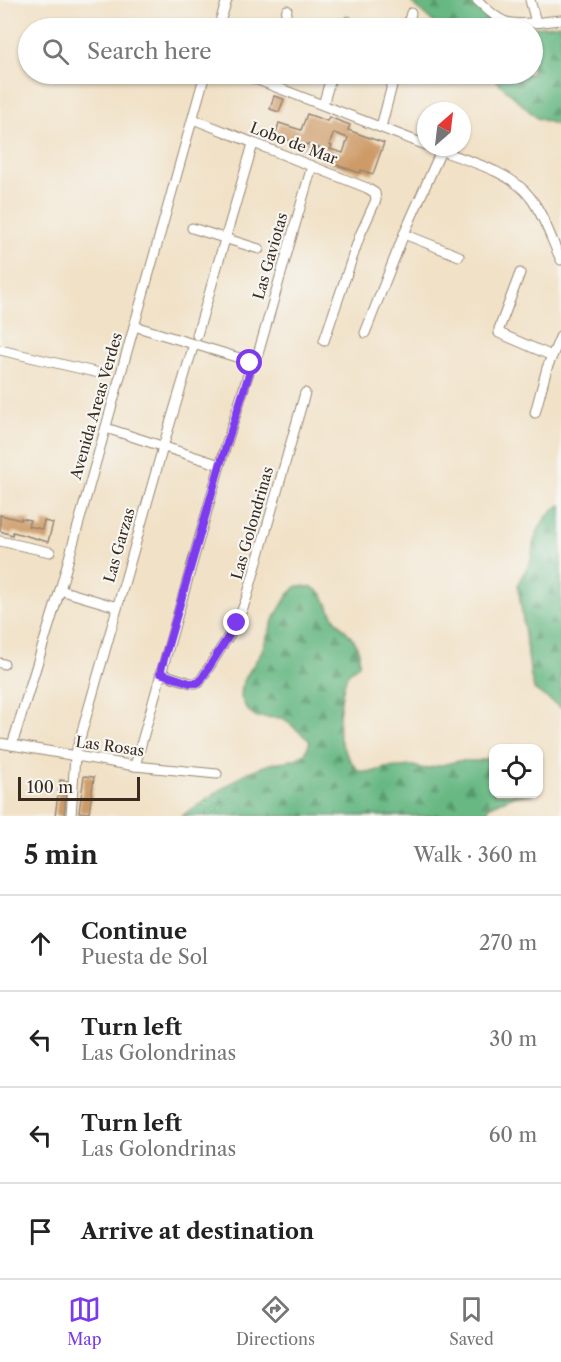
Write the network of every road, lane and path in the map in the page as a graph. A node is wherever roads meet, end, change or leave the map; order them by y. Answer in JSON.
{"nodes":[{"id":1,"x":227,"y":0,"type":"edge"},
{"id":2,"x":477,"y":0,"type":"edge"},
{"id":3,"x":530,"y":0,"type":"edge"},
{"id":4,"x":287,"y":10,"type":"dead end"},
{"id":5,"x":411,"y":14,"type":"dead end"},
{"id":6,"x":221,"y":18,"type":"edge"},
{"id":7,"x":285,"y":18,"type":"edge"},
{"id":8,"x":410,"y":18,"type":"edge"},
{"id":9,"x":498,"y":18,"type":"edge"},
{"id":10,"x":535,"y":18,"type":"edge"},
{"id":11,"x":561,"y":20,"type":"edge"},
{"id":12,"x":543,"y":21,"type":"edge"},
{"id":13,"x":202,"y":84,"type":"edge"},
{"id":14,"x":278,"y":84,"type":"edge"},
{"id":15,"x":329,"y":84,"type":"edge"},
{"id":16,"x":392,"y":84,"type":"edge"},
{"id":17,"x":322,"y":105,"type":"junction"},
{"id":18,"x":193,"y":118,"type":"junction"},
{"id":19,"x":381,"y":127,"type":"junction"},
{"id":20,"x":417,"y":141,"type":"edge"},
{"id":21,"x":253,"y":144,"type":"junction"},
{"id":22,"x":439,"y":156,"type":"edge"},
{"id":23,"x":454,"y":156,"type":"edge"},
{"id":24,"x":312,"y":166,"type":"junction"},
{"id":25,"x":192,"y":228,"type":"dead end"},
{"id":26,"x":404,"y":234,"type":"junction"},
{"id":27,"x":226,"y":239,"type":"junction"},
{"id":28,"x":258,"y":249,"type":"dead end"},
{"id":29,"x":459,"y":256,"type":"dead end"},
{"id":30,"x":561,"y":260,"type":"edge"},
{"id":31,"x":520,"y":273,"type":"dead end"},
{"id":32,"x":134,"y":326,"type":"junction"},
{"id":33,"x":365,"y":333,"type":"dead end"},
{"id":34,"x":561,"y":335,"type":"edge"},
{"id":35,"x":196,"y":339,"type":"junction"},
{"id":36,"x":324,"y":341,"type":"dead end"},
{"id":37,"x":0,"y":350,"type":"edge"},
{"id":38,"x":258,"y":354,"type":"dead end"},
{"id":39,"x":552,"y":356,"type":"junction"},
{"id":40,"x":99,"y":373,"type":"dead end"},
{"id":41,"x":305,"y":393,"type":"dead end"},
{"id":42,"x":535,"y":413,"type":"dead end"},
{"id":43,"x":106,"y":428,"type":"junction"},
{"id":44,"x":163,"y":447,"type":"junction"},
{"id":45,"x":220,"y":465,"type":"junction"},
{"id":46,"x":0,"y":540,"type":"edge"},
{"id":47,"x":50,"y":552,"type":"dead end"},
{"id":48,"x":60,"y":590,"type":"junction"},
{"id":49,"x":117,"y":607,"type":"junction"},
{"id":50,"x":160,"y":673,"type":"junction"},
{"id":51,"x":0,"y":743,"type":"edge"},
{"id":52,"x":12,"y":745,"type":"junction"},
{"id":53,"x":75,"y":756,"type":"junction"},
{"id":54,"x":135,"y":766,"type":"junction"},
{"id":55,"x":217,"y":774,"type":"dead end"},
{"id":56,"x":70,"y":816,"type":"edge"}],
"edges":[{"from":1,"to":6,"type":"street"},
{"from":2,"to":9,"type":"street"},
{"from":3,"to":10,"type":"street"},
{"from":4,"to":7,"type":"street"},
{"from":5,"to":8,"type":"street"},
{"from":11,"to":12,"type":"street"},
{"from":13,"to":18,"type":"street","name":"Avenida Areas Verdes"},
{"from":14,"to":17,"type":"street"},
{"from":15,"to":17,"type":"street"},
{"from":16,"to":19,"type":"street"},
{"from":17,"to":19,"type":"street"},
{"from":18,"to":21,"type":"street","name":"Lobo de Mar"},
{"from":18,"to":32,"type":"street","name":"Avenida Areas Verdes"},
{"from":19,"to":20,"type":"street"},
{"from":21,"to":24,"type":"street","name":"Lobo de Mar"},
{"from":21,"to":27,"type":"street","name":"Las Garzas"},
{"from":22,"to":26,"type":"street"},
{"from":23,"to":30,"type":"street"},
{"from":24,"to":36,"type":"street","name":"Lobo de Mar"},
{"from":24,"to":38,"type":"street","name":"Las Gaviotas"},
{"from":25,"to":27,"type":"street"},
{"from":26,"to":29,"type":"street"},
{"from":26,"to":33,"type":"street"},
{"from":27,"to":28,"type":"street"},
{"from":27,"to":35,"type":"street","name":"Las Garzas"},
{"from":31,"to":39,"type":"street"},
{"from":32,"to":35,"type":"street"},
{"from":32,"to":43,"type":"street","name":"Avenida Areas Verdes"},
{"from":34,"to":39,"type":"street"},
{"from":35,"to":44,"type":"street","name":"Las Garzas"},
{"from":35,"to":45,"type":"street"},
{"from":37,"to":40,"type":"street"},
{"from":39,"to":42,"type":"street"},
{"from":41,"to":50,"type":"street","name":"Las Golondrinas"},
{"from":43,"to":44,"type":"street"},
{"from":43,"to":48,"type":"street","name":"Avenida Areas Verdes"},
{"from":44,"to":45,"type":"street"},
{"from":44,"to":49,"type":"street","name":"Las Garzas"},
{"from":45,"to":50,"type":"street"},
{"from":46,"to":47,"type":"street"},
{"from":48,"to":49,"type":"street"},
{"from":48,"to":52,"type":"street","name":"Avenida Areas Verdes"},
{"from":49,"to":53,"type":"street","name":"Las Garzas"},
{"from":50,"to":54,"type":"street"},
{"from":51,"to":52,"type":"street","name":"Las Rosas"},
{"from":52,"to":53,"type":"street","name":"Las Rosas"},
{"from":53,"to":54,"type":"street","name":"Las Rosas"},
{"from":53,"to":56,"type":"street","name":"Las Garzas"},
{"from":54,"to":55,"type":"street","name":"Las Rosas"}]}
